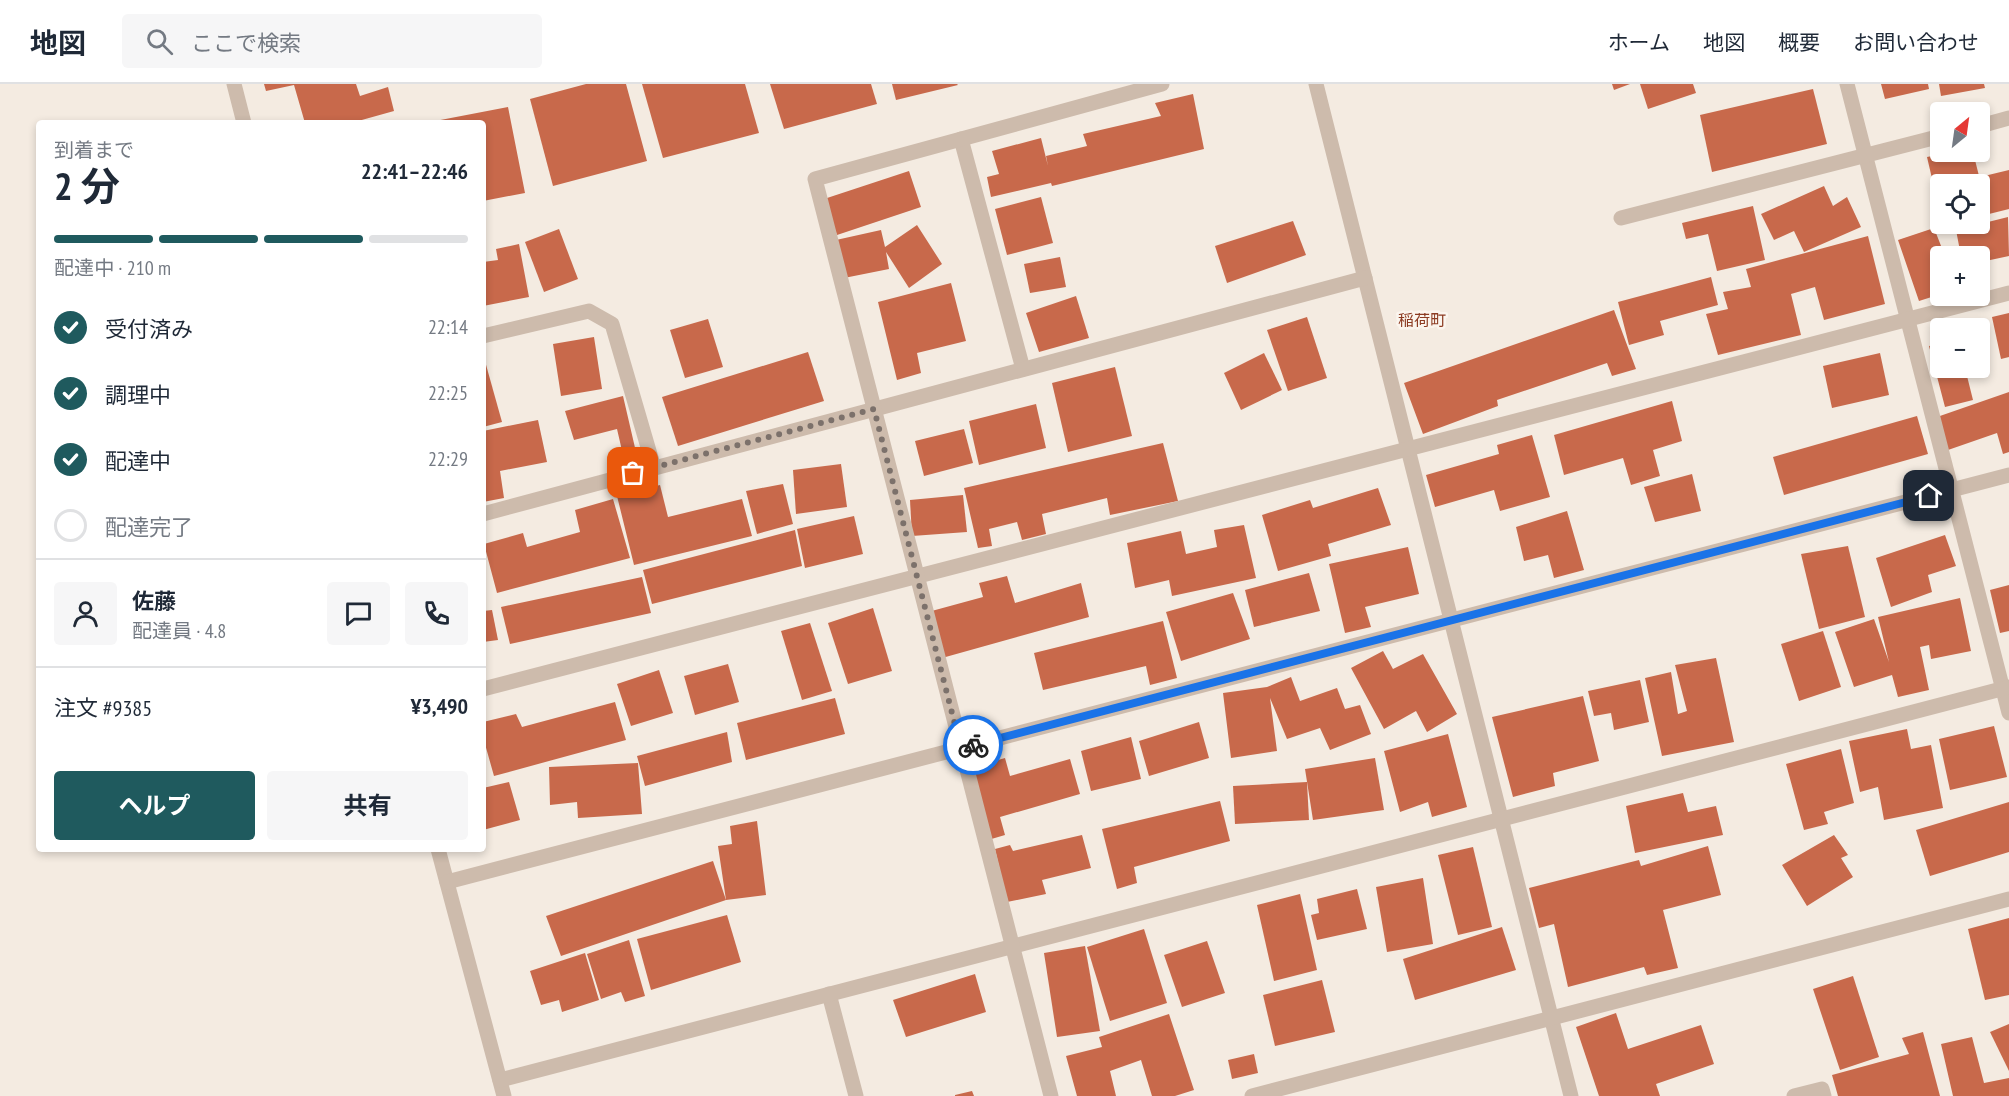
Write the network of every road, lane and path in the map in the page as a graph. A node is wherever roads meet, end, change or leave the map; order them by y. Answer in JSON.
{"nodes":[{"id":1,"x":234,"y":84,"type":"edge"},
{"id":2,"x":1162,"y":84,"type":"edge"},
{"id":3,"x":1316,"y":84,"type":"edge"},
{"id":4,"x":1847,"y":84,"type":"edge"},
{"id":5,"x":2009,"y":118,"type":"edge"},
{"id":6,"x":243,"y":120,"type":"edge"},
{"id":7,"x":1990,"y":123,"type":"edge"},
{"id":8,"x":1930,"y":139,"type":"edge"},
{"id":9,"x":961,"y":140,"type":"junction"},
{"id":10,"x":1866,"y":155,"type":"junction"},
{"id":11,"x":1621,"y":218,"type":"dead end"},
{"id":12,"x":1365,"y":278,"type":"junction"},
{"id":13,"x":2009,"y":292,"type":"edge"},
{"id":14,"x":1908,"y":319,"type":"junction"},
{"id":15,"x":486,"y":335,"type":"edge"},
{"id":16,"x":1023,"y":369,"type":"junction"},
{"id":17,"x":874,"y":409,"type":"junction"},
{"id":18,"x":1408,"y":449,"type":"junction"},
{"id":19,"x":654,"y":468,"type":"junction"},
{"id":20,"x":2009,"y":476,"type":"edge"},
{"id":21,"x":1952,"y":490,"type":"junction"},
{"id":22,"x":486,"y":512,"type":"edge"},
{"id":23,"x":917,"y":576,"type":"junction"},
{"id":24,"x":1451,"y":621,"type":"junction"},
{"id":25,"x":486,"y":688,"type":"edge"},
{"id":26,"x":2006,"y":688,"type":"edge"},
{"id":27,"x":2009,"y":714,"type":"edge"},
{"id":28,"x":961,"y":748,"type":"junction"},
{"id":29,"x":1501,"y":819,"type":"junction"},
{"id":30,"x":439,"y":852,"type":"edge"},
{"id":31,"x":447,"y":882,"type":"junction"},
{"id":32,"x":2009,"y":899,"type":"edge"},
{"id":33,"x":1012,"y":946,"type":"junction"},
{"id":34,"x":829,"y":994,"type":"junction"},
{"id":35,"x":1551,"y":1018,"type":"junction"},
{"id":36,"x":500,"y":1080,"type":"junction"},
{"id":37,"x":504,"y":1096,"type":"edge"},
{"id":38,"x":856,"y":1096,"type":"edge"},
{"id":39,"x":1051,"y":1096,"type":"edge"},
{"id":40,"x":1252,"y":1096,"type":"edge"},
{"id":41,"x":1571,"y":1096,"type":"edge"},
{"id":42,"x":1794,"y":1096,"type":"edge"},
{"id":43,"x":1824,"y":1096,"type":"edge"}],
"edges":[{"from":1,"to":6,"type":"street"},
{"from":2,"to":9,"type":"street"},
{"from":3,"to":12,"type":"street"},
{"from":4,"to":10,"type":"street"},
{"from":5,"to":7,"type":"street"},
{"from":8,"to":10,"type":"street"},
{"from":9,"to":16,"type":"street"},
{"from":9,"to":17,"type":"street"},
{"from":10,"to":11,"type":"street"},
{"from":10,"to":14,"type":"street"},
{"from":12,"to":16,"type":"street"},
{"from":12,"to":18,"type":"street"},
{"from":13,"to":14,"type":"street"},
{"from":14,"to":18,"type":"street"},
{"from":14,"to":21,"type":"street"},
{"from":15,"to":19,"type":"street"},
{"from":16,"to":17,"type":"street"},
{"from":17,"to":19,"type":"street"},
{"from":17,"to":23,"type":"street"},
{"from":18,"to":23,"type":"street"},
{"from":18,"to":24,"type":"street"},
{"from":19,"to":22,"type":"street"},
{"from":20,"to":21,"type":"street"},
{"from":21,"to":24,"type":"street"},
{"from":21,"to":26,"type":"street"},
{"from":23,"to":25,"type":"street"},
{"from":23,"to":28,"type":"street"},
{"from":24,"to":28,"type":"street"},
{"from":24,"to":29,"type":"street"},
{"from":26,"to":27,"type":"street"},
{"from":26,"to":29,"type":"street"},
{"from":28,"to":31,"type":"street"},
{"from":28,"to":33,"type":"street"},
{"from":29,"to":33,"type":"street"},
{"from":29,"to":35,"type":"street"},
{"from":30,"to":31,"type":"street"},
{"from":31,"to":36,"type":"street"},
{"from":32,"to":35,"type":"street"},
{"from":33,"to":34,"type":"street"},
{"from":33,"to":39,"type":"street"},
{"from":34,"to":36,"type":"street"},
{"from":34,"to":38,"type":"street"},
{"from":35,"to":40,"type":"street"},
{"from":35,"to":41,"type":"street"},
{"from":36,"to":37,"type":"street"},
{"from":42,"to":43,"type":"street"}]}
